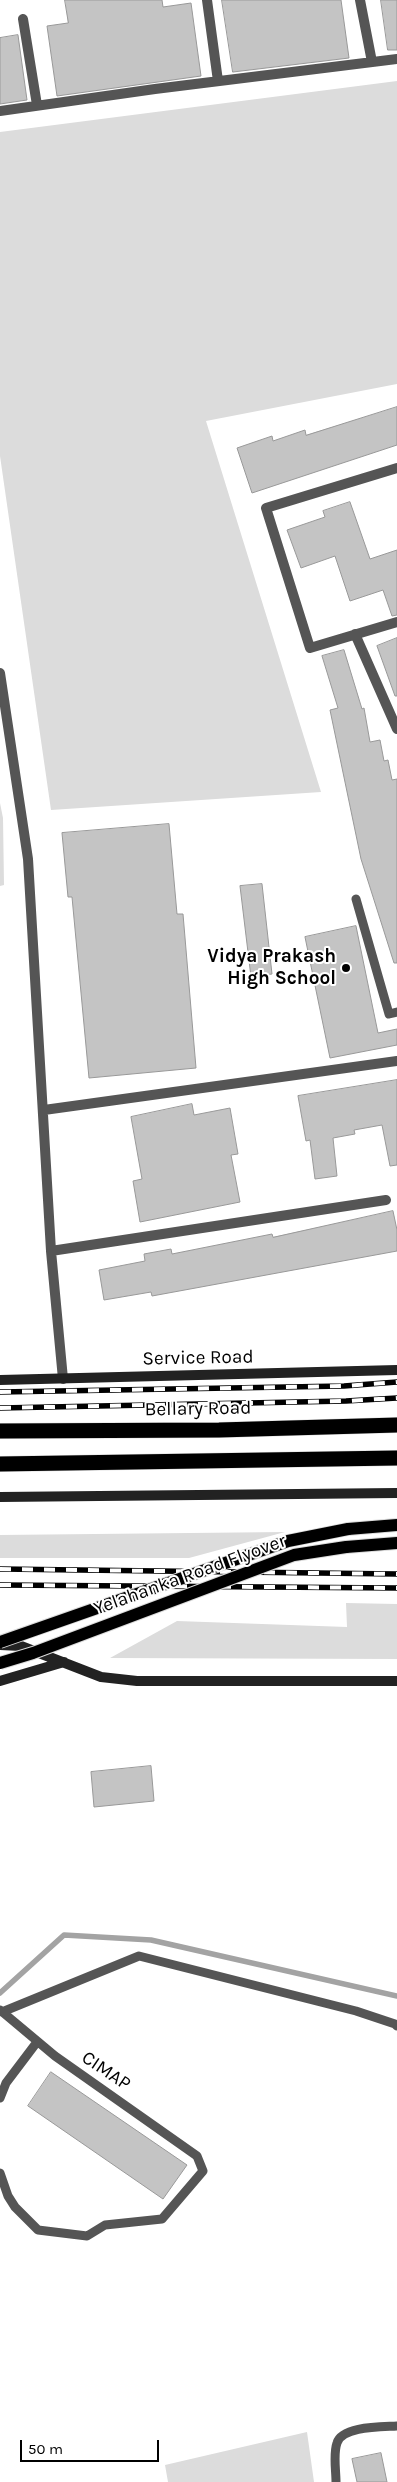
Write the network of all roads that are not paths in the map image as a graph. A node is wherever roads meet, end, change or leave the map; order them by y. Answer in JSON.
{"nodes":[{"id":1,"x":207,"y":0,"type":"edge"},
{"id":2,"x":360,"y":0,"type":"edge"},
{"id":3,"x":23,"y":19,"type":"dead end"},
{"id":4,"x":397,"y":59,"type":"edge"},
{"id":5,"x":372,"y":62,"type":"junction"},
{"id":6,"x":218,"y":81,"type":"junction"},
{"id":7,"x":37,"y":105,"type":"junction"},
{"id":8,"x":0,"y":111,"type":"edge"},
{"id":9,"x":397,"y":468,"type":"edge"},
{"id":10,"x":397,"y":622,"type":"edge"},
{"id":11,"x":355,"y":634,"type":"junction"},
{"id":12,"x":0,"y":673,"type":"edge"},
{"id":13,"x":397,"y":729,"type":"edge"},
{"id":14,"x":356,"y":899,"type":"dead end"},
{"id":15,"x":397,"y":1012,"type":"edge"},
{"id":16,"x":397,"y":1061,"type":"edge"},
{"id":17,"x":44,"y":1110,"type":"junction"},
{"id":18,"x":386,"y":1200,"type":"dead end"},
{"id":19,"x":51,"y":1251,"type":"junction"},
{"id":20,"x":397,"y":1370,"type":"edge"},
{"id":21,"x":63,"y":1378,"type":"junction"},
{"id":22,"x":0,"y":1380,"type":"edge"},
{"id":23,"x":397,"y":1425,"type":"edge"},
{"id":24,"x":0,"y":1431,"type":"edge"},
{"id":25,"x":397,"y":1458,"type":"edge"},
{"id":26,"x":0,"y":1464,"type":"edge"},
{"id":27,"x":397,"y":1494,"type":"edge"},
{"id":28,"x":0,"y":1497,"type":"edge"},
{"id":29,"x":397,"y":1525,"type":"edge"},
{"id":30,"x":397,"y":1543,"type":"edge"},
{"id":31,"x":0,"y":1644,"type":"edge"},
{"id":32,"x":64,"y":1662,"type":"junction"},
{"id":33,"x":0,"y":1664,"type":"edge"},
{"id":34,"x":0,"y":1681,"type":"edge"},
{"id":35,"x":397,"y":1681,"type":"edge"},
{"id":36,"x":1,"y":2011,"type":"edge"},
{"id":37,"x":397,"y":2026,"type":"edge"},
{"id":38,"x":37,"y":2042,"type":"junction"},
{"id":39,"x":0,"y":2098,"type":"edge"},
{"id":40,"x":0,"y":2173,"type":"edge"},
{"id":41,"x":397,"y":2426,"type":"edge"},
{"id":42,"x":336,"y":2482,"type":"edge"}],
"edges":[{"from":1,"to":6,"type":"street"},
{"from":2,"to":5,"type":"street"},
{"from":3,"to":7,"type":"street"},
{"from":4,"to":5,"type":"street"},
{"from":5,"to":6,"type":"street"},
{"from":6,"to":7,"type":"street"},
{"from":7,"to":8,"type":"street"},
{"from":9,"to":11,"type":"street"},
{"from":10,"to":11,"type":"street"},
{"from":11,"to":13,"type":"street"},
{"from":12,"to":17,"type":"street"},
{"from":14,"to":15,"type":"lane"},
{"from":16,"to":17,"type":"street"},
{"from":17,"to":19,"type":"street"},
{"from":18,"to":19,"type":"street"},
{"from":19,"to":21,"type":"street"},
{"from":20,"to":21,"type":"main road","name":"Service Road"},
{"from":21,"to":22,"type":"main road","name":"Service Road"},
{"from":23,"to":24,"type":"highway","name":"Bellary Road"},
{"from":25,"to":26,"type":"highway"},
{"from":27,"to":28,"type":"main road"},
{"from":29,"to":31,"type":"main road","name":"Yelahanka Road Flyover","bridge":true},
{"from":30,"to":33,"type":"main road","name":"Yelahanka Road Flyover","bridge":true},
{"from":31,"to":32,"type":"main road"},
{"from":32,"to":34,"type":"main road"},
{"from":32,"to":35,"type":"main road"},
{"from":36,"to":37,"type":"lane"},
{"from":36,"to":38,"type":"lane","name":"CIMAP"},
{"from":38,"to":39,"type":"lane"},
{"from":38,"to":40,"type":"lane","name":"CIMAP"},
{"from":41,"to":42,"type":"lane"}]}
